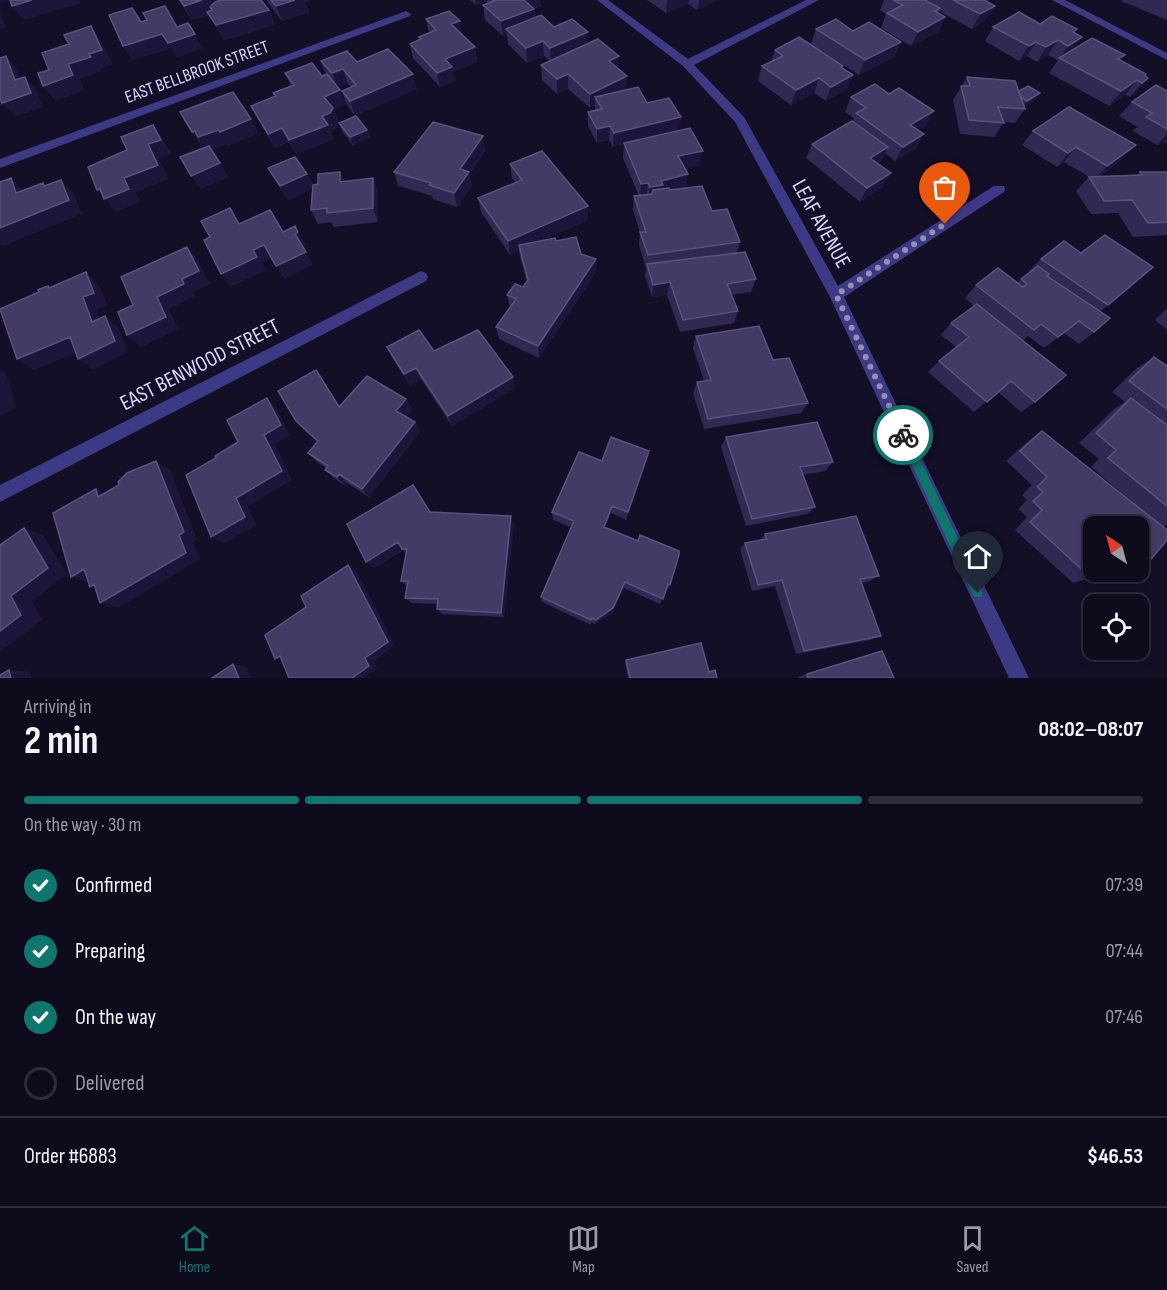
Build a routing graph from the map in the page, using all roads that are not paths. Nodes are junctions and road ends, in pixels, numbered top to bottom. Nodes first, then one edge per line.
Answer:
1 (602, 0) edge
2 (814, 0) edge
3 (1057, 0) edge
4 (406, 14) dead end
5 (1167, 57) edge
6 (687, 64) junction
7 (0, 164) edge
8 (999, 189) dead end
9 (421, 277) dead end
10 (836, 295) junction
11 (0, 494) edge
12 (1018, 678) edge

1 - 6 street, LEAF AVENUE
2 - 6 street
3 - 5 street
4 - 7 street, EAST BELLBROOK STREET
6 - 10 street, LEAF AVENUE
8 - 10 street
9 - 11 street, EAST BENWOOD STREET
10 - 12 street, LEAF AVENUE

